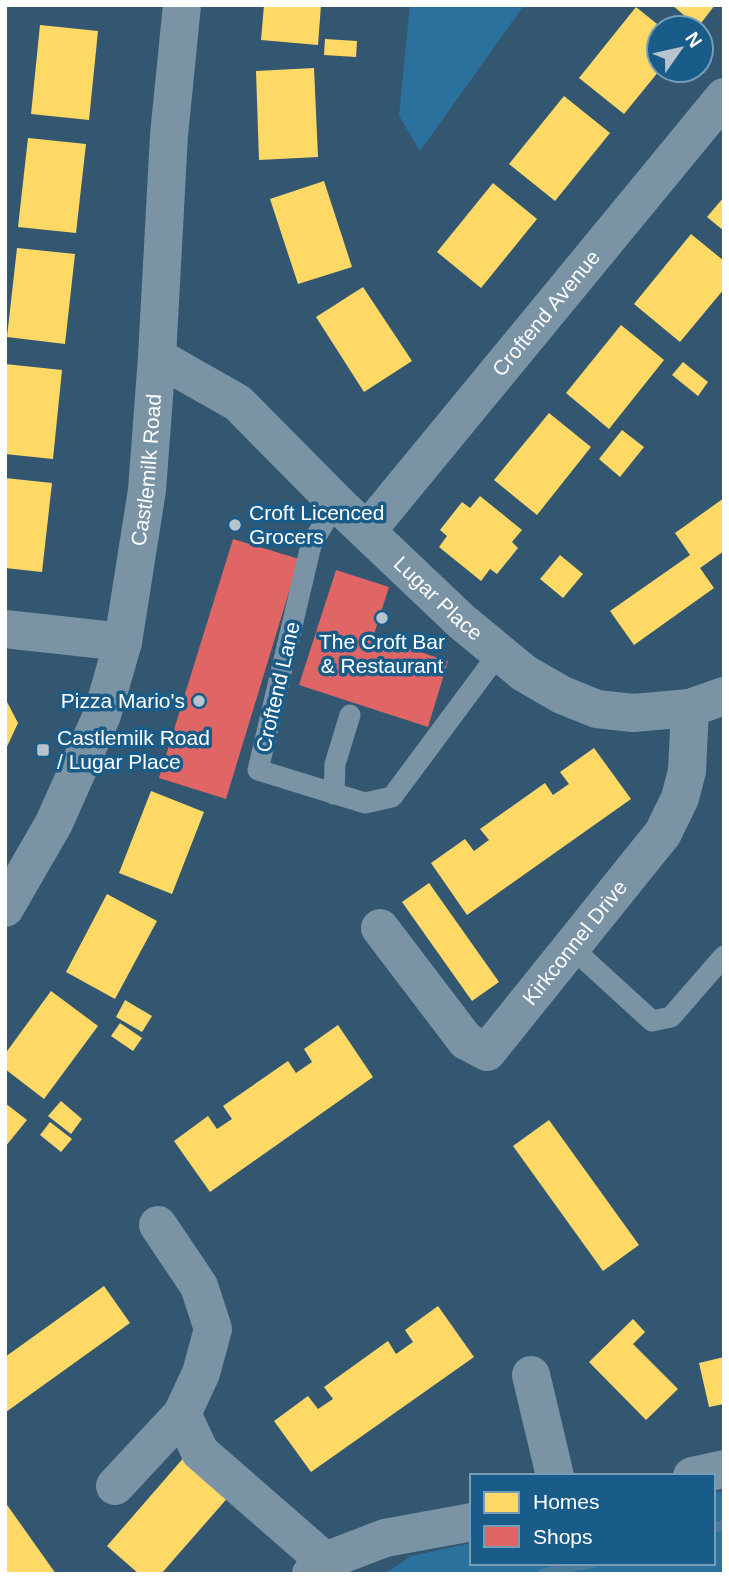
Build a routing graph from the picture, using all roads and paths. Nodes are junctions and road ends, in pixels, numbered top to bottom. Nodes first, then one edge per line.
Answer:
1 (182, 5) edge
2 (724, 96) edge
3 (157, 357) junction
4 (354, 519) junction
5 (5, 629) edge
6 (123, 642) junction
7 (499, 653) junction
8 (707, 702) edge
9 (350, 715) dead end
10 (334, 794) junction
11 (5, 908) edge
12 (380, 928) dead end
13 (571, 947) junction
14 (724, 956) edge
15 (158, 1225) dead end
16 (531, 1375) dead end
17 (182, 1414) junction
18 (724, 1469) edge
19 (555, 1474) edge
20 (701, 1474) edge
21 (115, 1486) dead end
22 (470, 1522) edge
23 (318, 1567) edge

1 - 3 street, Castlemilk Road
2 - 4 street, Croftend Avenue
3 - 4 street, Lugar Place
3 - 6 street, Castlemilk Road
4 - 7 street, Lugar Place
4 - 10 lane, Croftend Lane
5 - 6 street
6 - 11 street, Castlemilk Road
7 - 8 street, Lugar Place
7 - 10 lane, Croftend Lane
8 - 13 street, Kirkconnel Drive
9 - 10 lane
12 - 13 street, Kirkconnel Drive
13 - 14 lane
15 - 17 street
16 - 19 street
17 - 21 street
17 - 23 street
18 - 20 street
22 - 23 street

